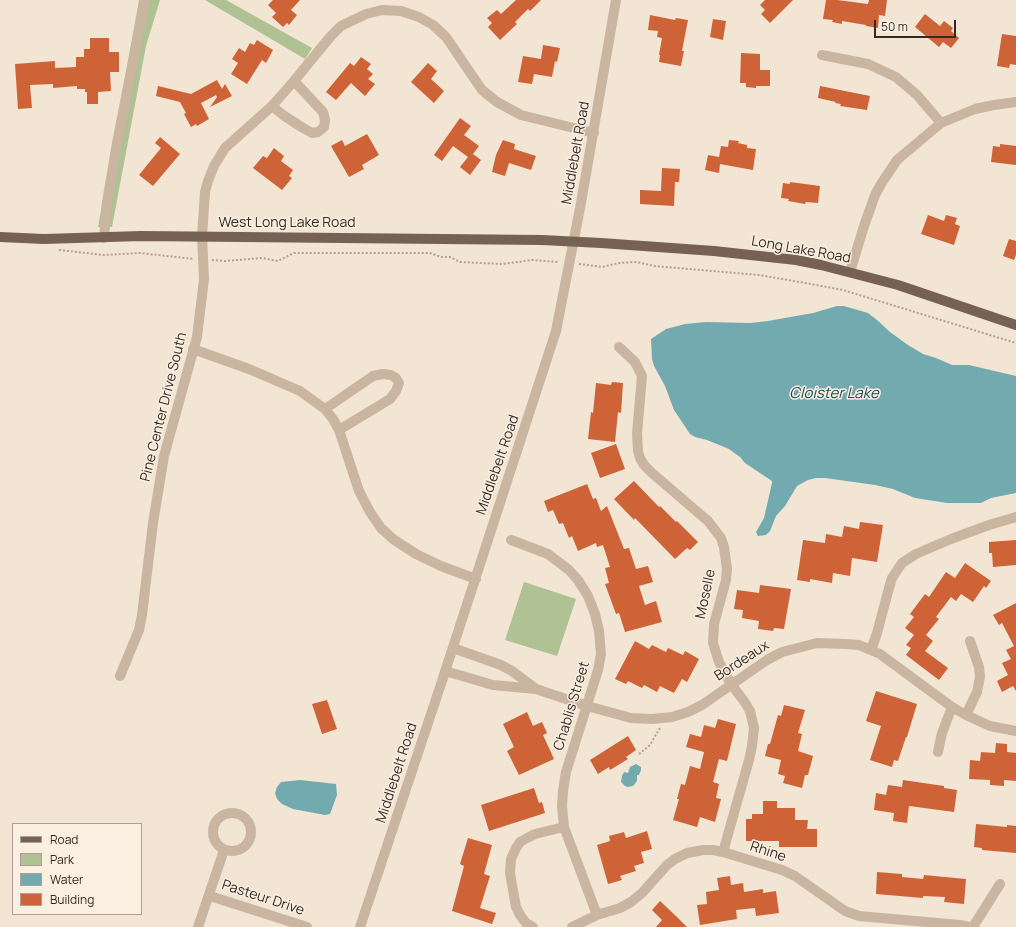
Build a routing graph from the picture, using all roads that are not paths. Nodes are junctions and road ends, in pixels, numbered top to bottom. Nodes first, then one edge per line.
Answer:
1 (145, 0) edge
2 (616, 0) edge
3 (822, 54) dead end
4 (294, 81) junction
5 (1016, 102) edge
6 (272, 106) junction
7 (941, 123) junction
8 (594, 133) junction
9 (202, 236) junction
10 (0, 237) edge
11 (104, 238) junction
12 (574, 241) junction
13 (850, 272) junction
14 (1016, 325) edge
15 (619, 347) dead end
16 (193, 349) junction
17 (325, 409) junction
18 (339, 430) junction
19 (1016, 517) edge
20 (512, 540) dead end
21 (476, 579) junction
22 (970, 641) dead end
23 (453, 648) junction
24 (871, 650) junction
25 (445, 671) junction
26 (120, 676) dead end
27 (731, 684) junction
28 (536, 689) junction
29 (587, 706) junction
30 (952, 707) junction
31 (966, 714) junction
32 (1016, 731) edge
33 (938, 752) dead end
34 (564, 827) junction
35 (224, 850) dead end
36 (723, 852) junction
37 (1000, 884) dead end
38 (210, 896) junction
39 (597, 915) junction
40 (527, 926) edge
41 (198, 927) edge
42 (307, 927) edge
43 (360, 927) edge
44 (572, 927) edge
45 (969, 927) edge
46 (973, 927) edge

1 - 11 street
2 - 8 street, Middlebelt Road
3 - 7 street
4 - 6 street, Pine Center Drive South
4 - 6 street
4 - 8 street, Pine Center Drive South
5 - 7 street
6 - 9 street, Pine Center Drive South
7 - 13 street
8 - 12 street, Middlebelt Road
9 - 11 main road, West Long Lake Road
9 - 12 main road, West Long Lake Road
9 - 16 street, Pine Center Drive South
10 - 11 main road, West Long Lake Road
12 - 13 main road, Long Lake Road
12 - 21 street, Middlebelt Road
13 - 14 main road, Long Lake Road
15 - 27 street, Moselle
16 - 17 street
16 - 26 street, Pine Center Drive South
17 - 18 street
17 - 18 street
18 - 21 street
19 - 24 street
20 - 29 street, Chablis Street
21 - 23 street, Middlebelt Road
22 - 31 street
23 - 25 street, Middlebelt Road
23 - 28 street, Bordeaux
24 - 27 street, Bordeaux
24 - 30 street, Bordeaux
25 - 28 street, Bordeaux
25 - 43 street, Middlebelt Road
27 - 29 street, Bordeaux
27 - 36 street, Moselle
28 - 29 street, Bordeaux
29 - 34 street, Chablis Street
30 - 31 street, Bordeaux
30 - 33 street
31 - 32 street, Bordeaux
34 - 39 street, Chablis Street
34 - 40 street
35 - 38 street
36 - 39 street, Rhine
36 - 45 street, Rhine
37 - 46 street
38 - 41 street
38 - 42 street, Pasteur Drive
39 - 44 street, Rhine

